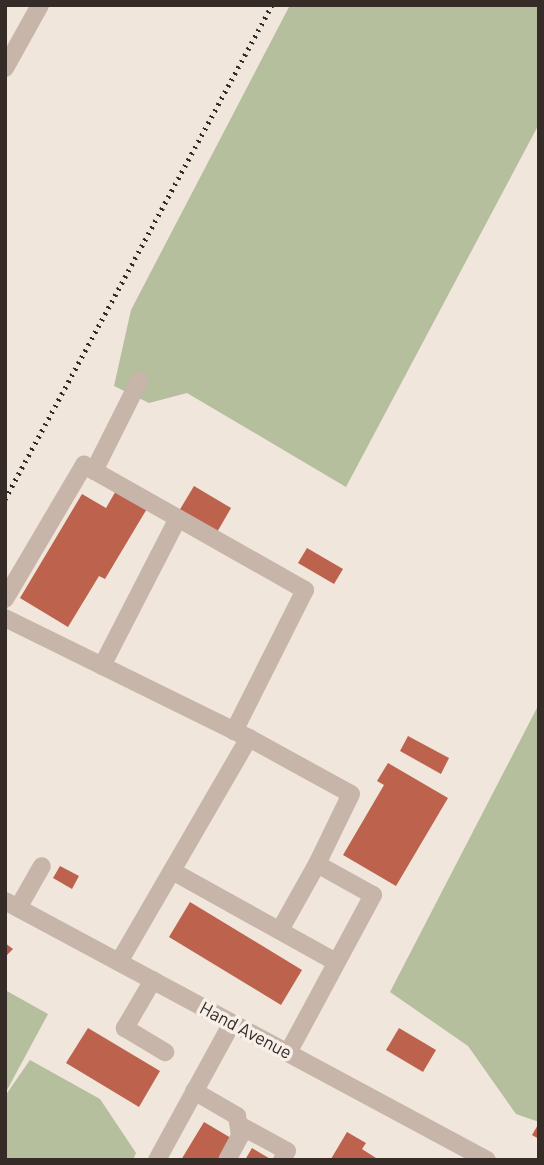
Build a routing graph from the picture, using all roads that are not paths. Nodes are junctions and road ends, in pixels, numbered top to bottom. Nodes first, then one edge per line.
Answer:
1 (40, 5) edge
2 (6, 66) edge
3 (139, 380) dead end
4 (94, 471) junction
5 (178, 518) junction
6 (5, 599) edge
7 (5, 618) edge
8 (102, 666) junction
9 (241, 734) junction
10 (317, 864) junction
11 (42, 866) dead end
12 (174, 872) junction
13 (12, 905) edge
14 (280, 930) junction
15 (119, 962) junction
16 (336, 962) junction
17 (153, 981) junction
18 (232, 1023) junction
19 (164, 1052) dead end
20 (288, 1053) junction
21 (194, 1091) junction
22 (241, 1126) junction
23 (157, 1160) edge
24 (227, 1160) edge
25 (282, 1160) edge
26 (487, 1160) edge

1 - 2 street
3 - 4 street
4 - 5 street
4 - 6 street
5 - 8 street
5 - 9 street
7 - 8 street
8 - 9 street
9 - 10 street
9 - 12 street
10 - 14 street
10 - 16 street
11 - 13 street
12 - 14 street
12 - 15 street
13 - 15 street, Hand Avenue
14 - 16 street
15 - 17 street, Hand Avenue
16 - 20 street
17 - 18 street, Hand Avenue
17 - 19 street
18 - 20 street, Hand Avenue
18 - 21 street
20 - 26 street, Hand Avenue
21 - 22 street
21 - 23 street
22 - 24 street
22 - 25 street

